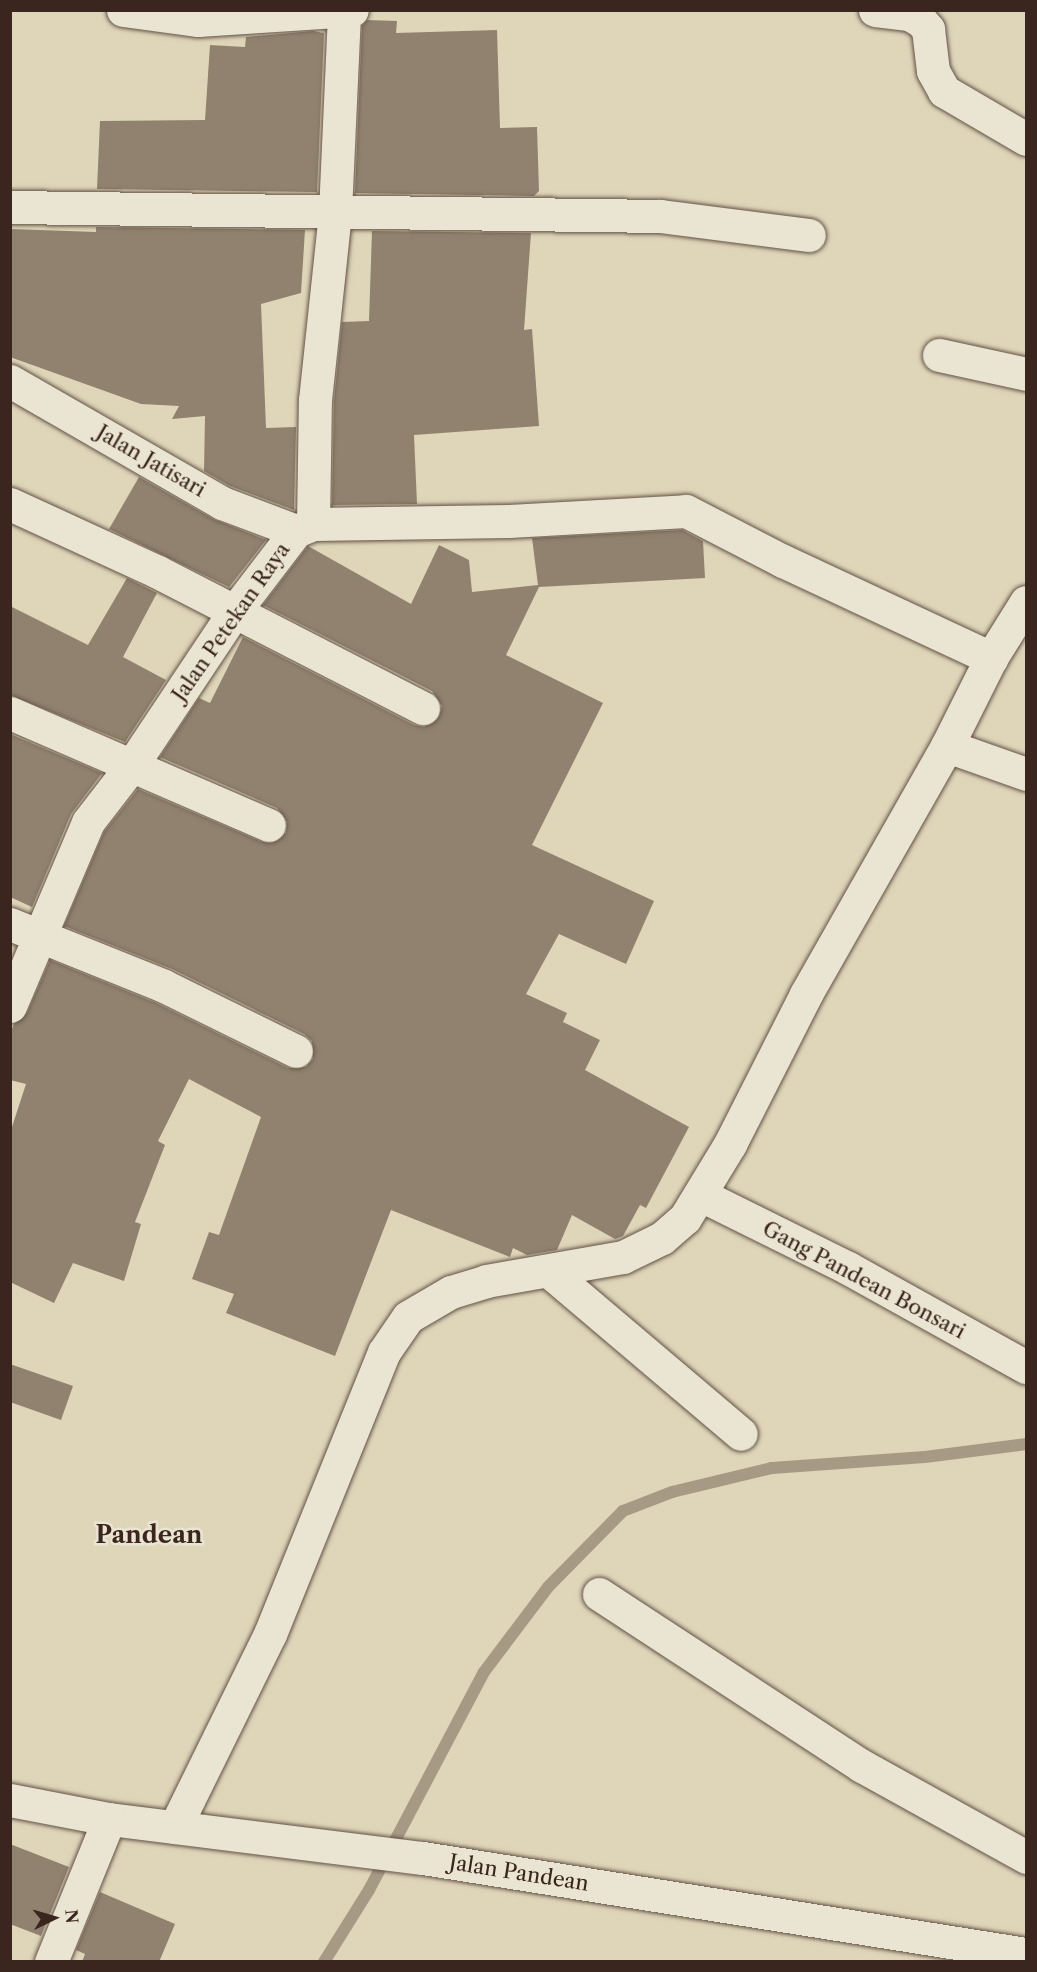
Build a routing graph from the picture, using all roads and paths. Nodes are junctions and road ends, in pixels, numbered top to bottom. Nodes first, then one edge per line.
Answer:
1 (123, 10) edge
2 (352, 10) edge
3 (876, 10) edge
4 (344, 11) edge
5 (1026, 139) edge
6 (10, 207) edge
7 (335, 212) junction
8 (809, 235) dead end
9 (939, 355) dead end
10 (1026, 374) edge
11 (10, 381) edge
12 (10, 504) edge
13 (304, 527) junction
14 (1026, 602) edge
15 (234, 612) junction
16 (991, 658) junction
17 (423, 708) dead end
18 (10, 713) edge
19 (947, 746) junction
20 (132, 765) junction
21 (1026, 774) edge
22 (269, 825) dead end
23 (10, 924) edge
24 (42, 936) junction
25 (10, 1006) edge
26 (296, 1051) dead end
27 (701, 1195) junction
28 (550, 1272) junction
29 (1026, 1367) edge
30 (741, 1434) dead end
31 (598, 1594) dead end
32 (10, 1800) edge
33 (110, 1819) junction
34 (175, 1827) junction
35 (1026, 1857) edge
36 (1026, 1954) edge
37 (51, 1962) edge

1 - 4 street
2 - 4 street
3 - 5 street
4 - 7 street
6 - 7 street
7 - 8 street
7 - 13 street
9 - 10 street
11 - 13 street, Jalan Jatisari
12 - 15 street
13 - 15 street, Jalan Petekan Raya
13 - 16 street
14 - 16 street
15 - 17 street
15 - 20 street, Jalan Petekan Raya
16 - 19 street
18 - 20 street
19 - 21 street
19 - 27 street
20 - 22 street
20 - 24 street, Jalan Petekan Raya
23 - 24 street
24 - 25 street, Jalan Petekan Raya
24 - 26 street
27 - 28 street
27 - 29 street, Gang Pandean Bonsari
28 - 30 street
28 - 34 street
31 - 35 street
32 - 33 street, Jalan Pandean
33 - 34 street, Jalan Pandean
33 - 37 street
34 - 36 street, Jalan Pandean

